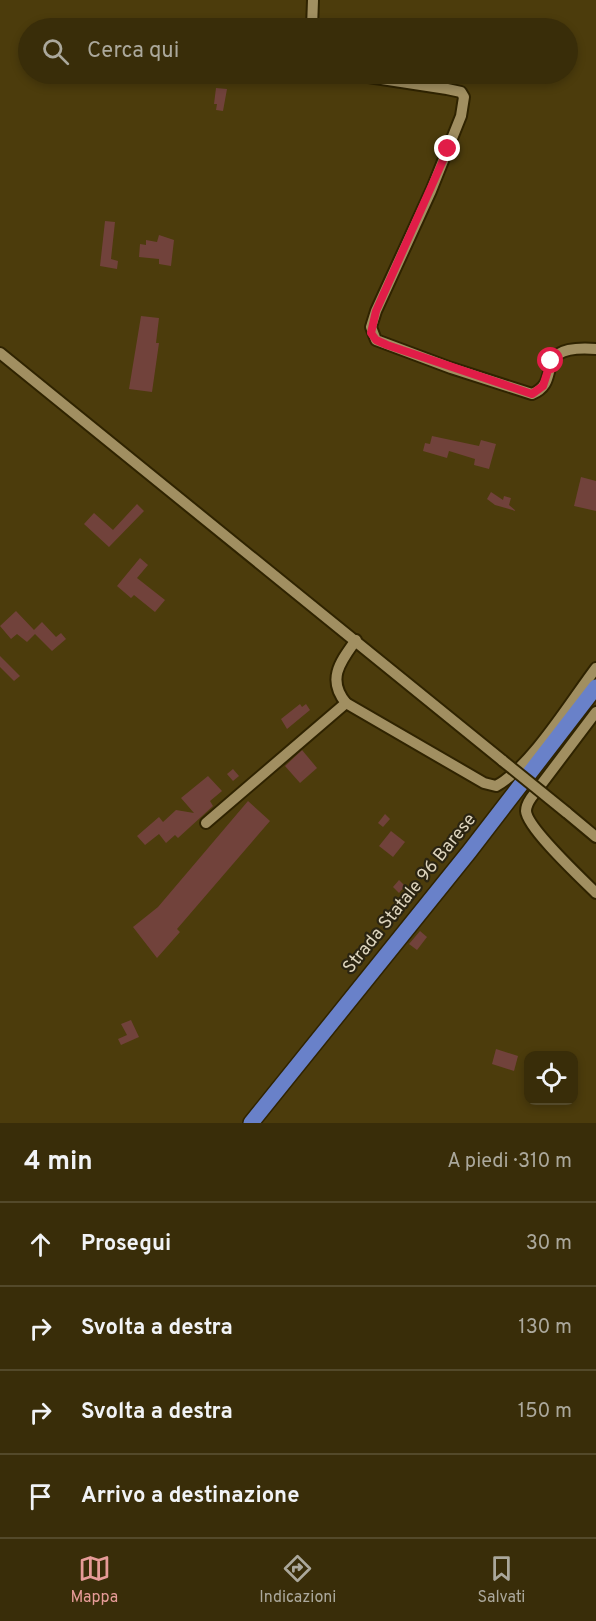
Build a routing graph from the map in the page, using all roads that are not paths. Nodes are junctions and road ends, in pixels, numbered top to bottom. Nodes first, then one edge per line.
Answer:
1 (313, 0) edge
2 (312, 18) edge
3 (415, 84) edge
4 (596, 349) edge
5 (0, 353) edge
6 (356, 639) junction
7 (596, 668) edge
8 (596, 687) edge
9 (346, 703) junction
10 (596, 712) edge
11 (206, 823) dead end
12 (596, 837) edge
13 (596, 894) edge
14 (251, 1123) edge

1 - 2 street
3 - 4 street
5 - 6 street
6 - 9 street
6 - 12 street, bridge
7 - 9 street
8 - 14 highway, Strada Statale 96 Barese
9 - 11 street
10 - 13 street

